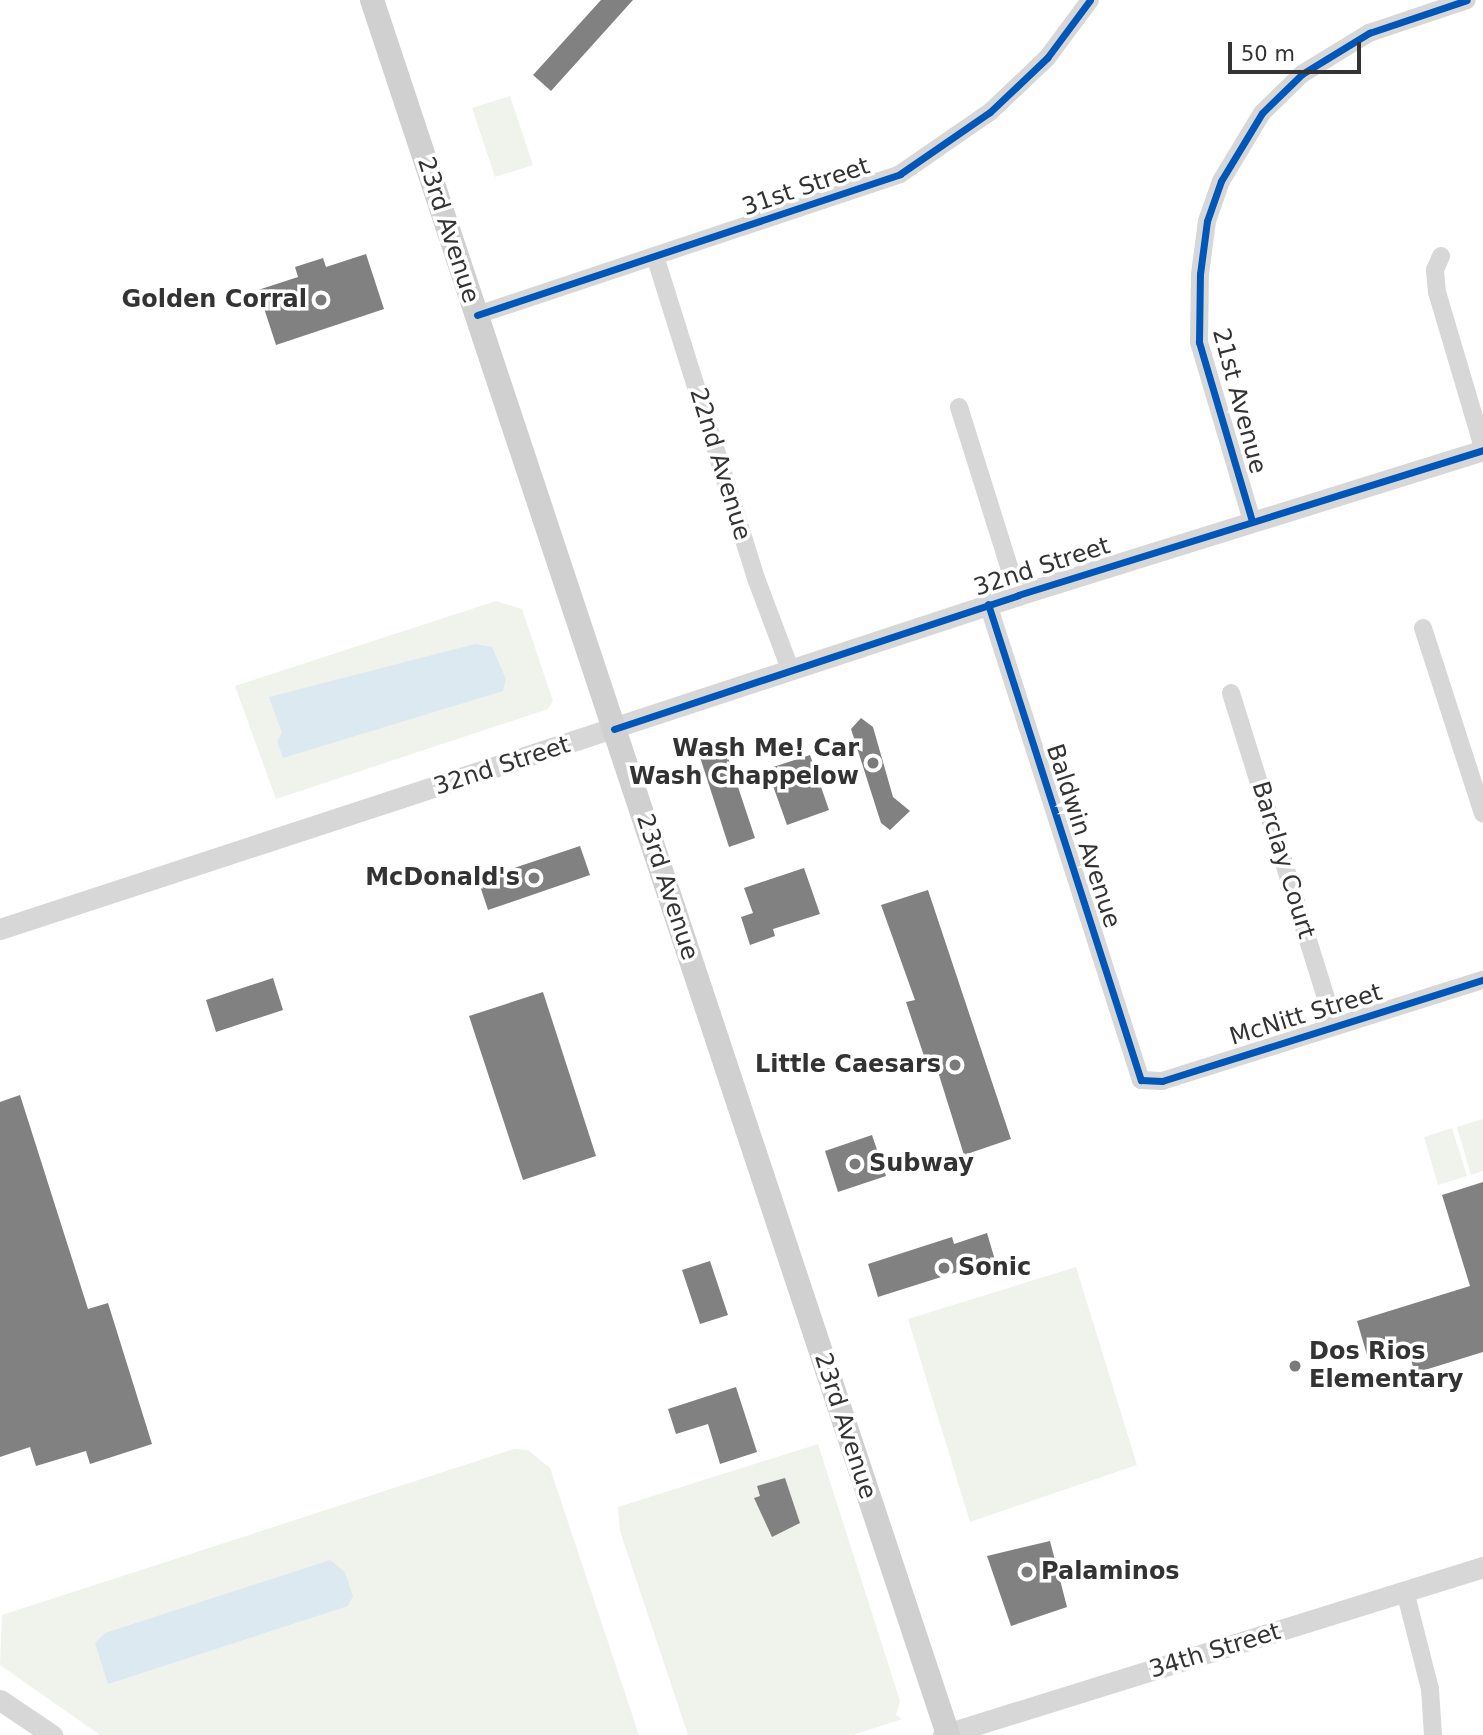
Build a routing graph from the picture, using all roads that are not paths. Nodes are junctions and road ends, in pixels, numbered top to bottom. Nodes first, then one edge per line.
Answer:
1 (372, 0) edge
2 (1090, 0) edge
3 (1467, 0) edge
4 (655, 256) junction
5 (1441, 256) dead end
6 (477, 315) junction
7 (959, 407) dead end
8 (1483, 449) edge
9 (1252, 521) junction
10 (1018, 595) junction
11 (988, 604) junction
12 (1423, 628) dead end
13 (790, 669) junction
14 (1231, 693) dead end
15 (614, 729) junction
16 (1483, 814) edge
17 (0, 929) edge
18 (1483, 980) edge
19 (1335, 1026) junction
20 (1141, 1080) joint
21 (1483, 1567) edge
22 (1405, 1591) junction
23 (0, 1700) edge
24 (52, 1735) edge
25 (946, 1735) edge
26 (1433, 1735) edge

1 - 6 main road, 23rd Avenue
2 - 4 street, 31st Street
3 - 9 street, 21st Avenue
4 - 6 street, 31st Street
4 - 13 street, 22nd Avenue
5 - 8 street
6 - 15 main road, 23rd Avenue
7 - 10 street
8 - 9 street, 32nd Street
9 - 10 street, 32nd Street
10 - 11 street, 32nd Street
11 - 13 street, 32nd Street
11 - 20 street, Baldwin Avenue
12 - 16 street
13 - 15 street, 32nd Street
14 - 19 street, Barclay Court
15 - 17 street, 32nd Street
15 - 25 main road, 23rd Avenue
18 - 19 street, McNitt Street
19 - 20 street, McNitt Street
21 - 22 street, 34th Street
22 - 25 street, 34th Street
22 - 26 street
23 - 24 street

